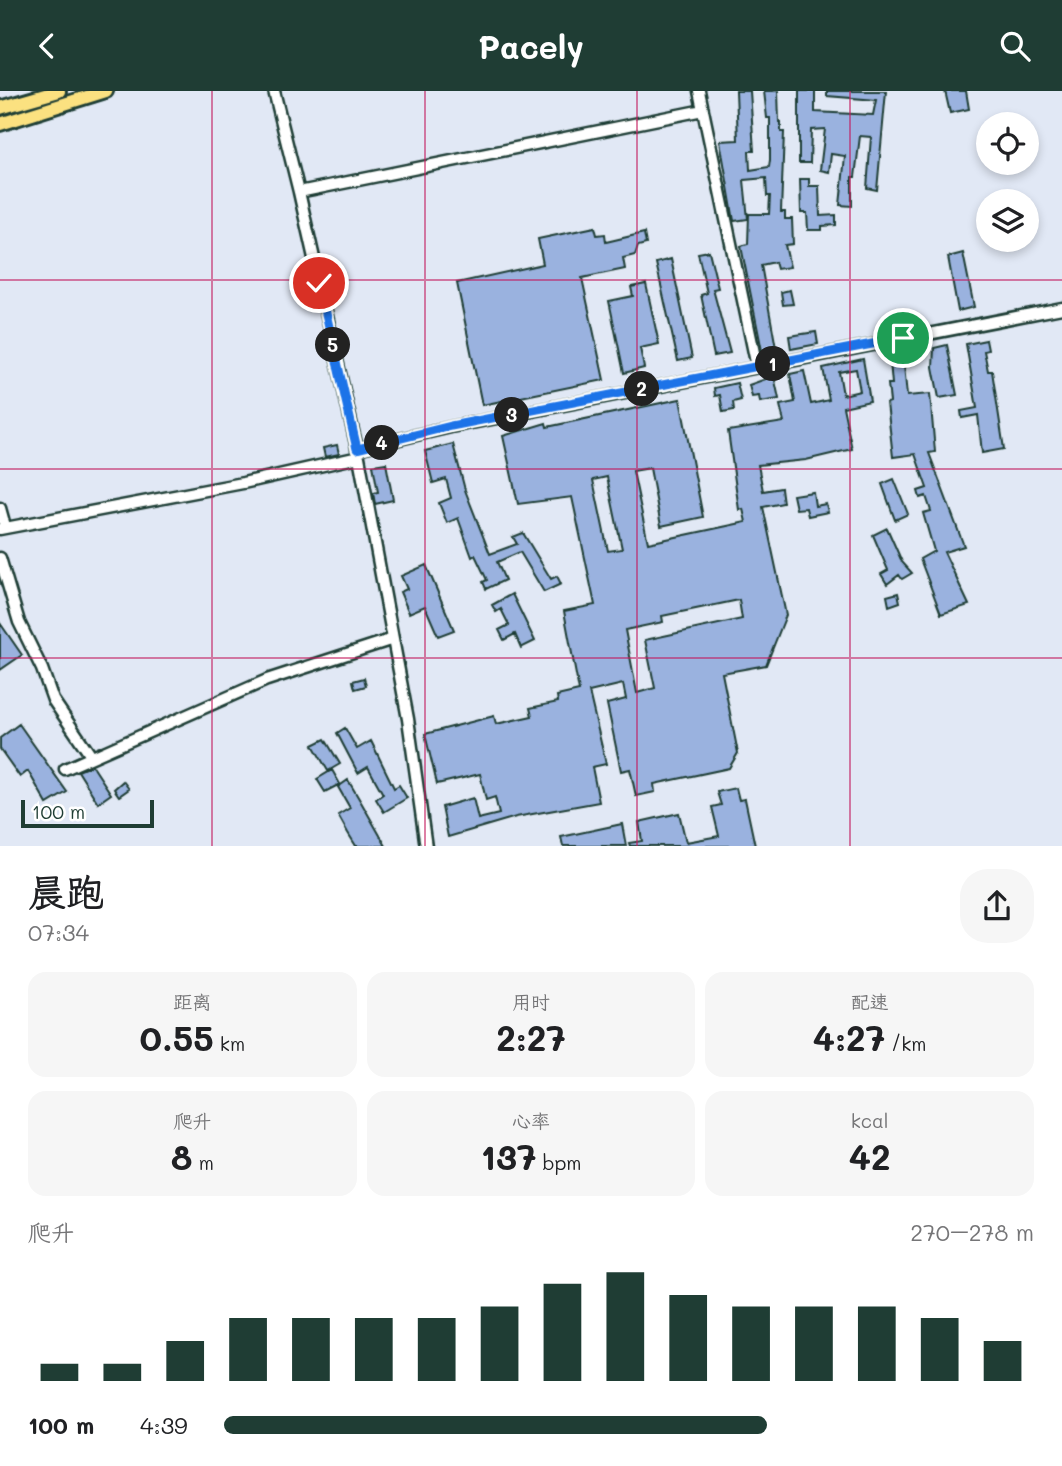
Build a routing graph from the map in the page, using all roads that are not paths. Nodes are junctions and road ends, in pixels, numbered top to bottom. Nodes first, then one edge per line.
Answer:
1 (59, 91) edge
2 (106, 91) edge
3 (274, 91) edge
4 (699, 91) edge
5 (0, 108) edge
6 (703, 110) junction
7 (0, 124) edge
8 (299, 192) junction
9 (1062, 308) edge
10 (757, 367) junction
11 (358, 453) junction
12 (0, 508) edge
13 (2, 527) edge
14 (0, 558) edge
15 (393, 639) junction
16 (91, 755) junction
17 (65, 769) dead end
18 (426, 846) edge

1 - 5 main road
2 - 7 main road
3 - 8 street
4 - 6 street
6 - 8 street
6 - 10 street
8 - 11 street
9 - 10 street
10 - 11 street
11 - 13 street
11 - 15 street
12 - 13 street
14 - 16 street
15 - 16 street
15 - 18 street
16 - 17 street

